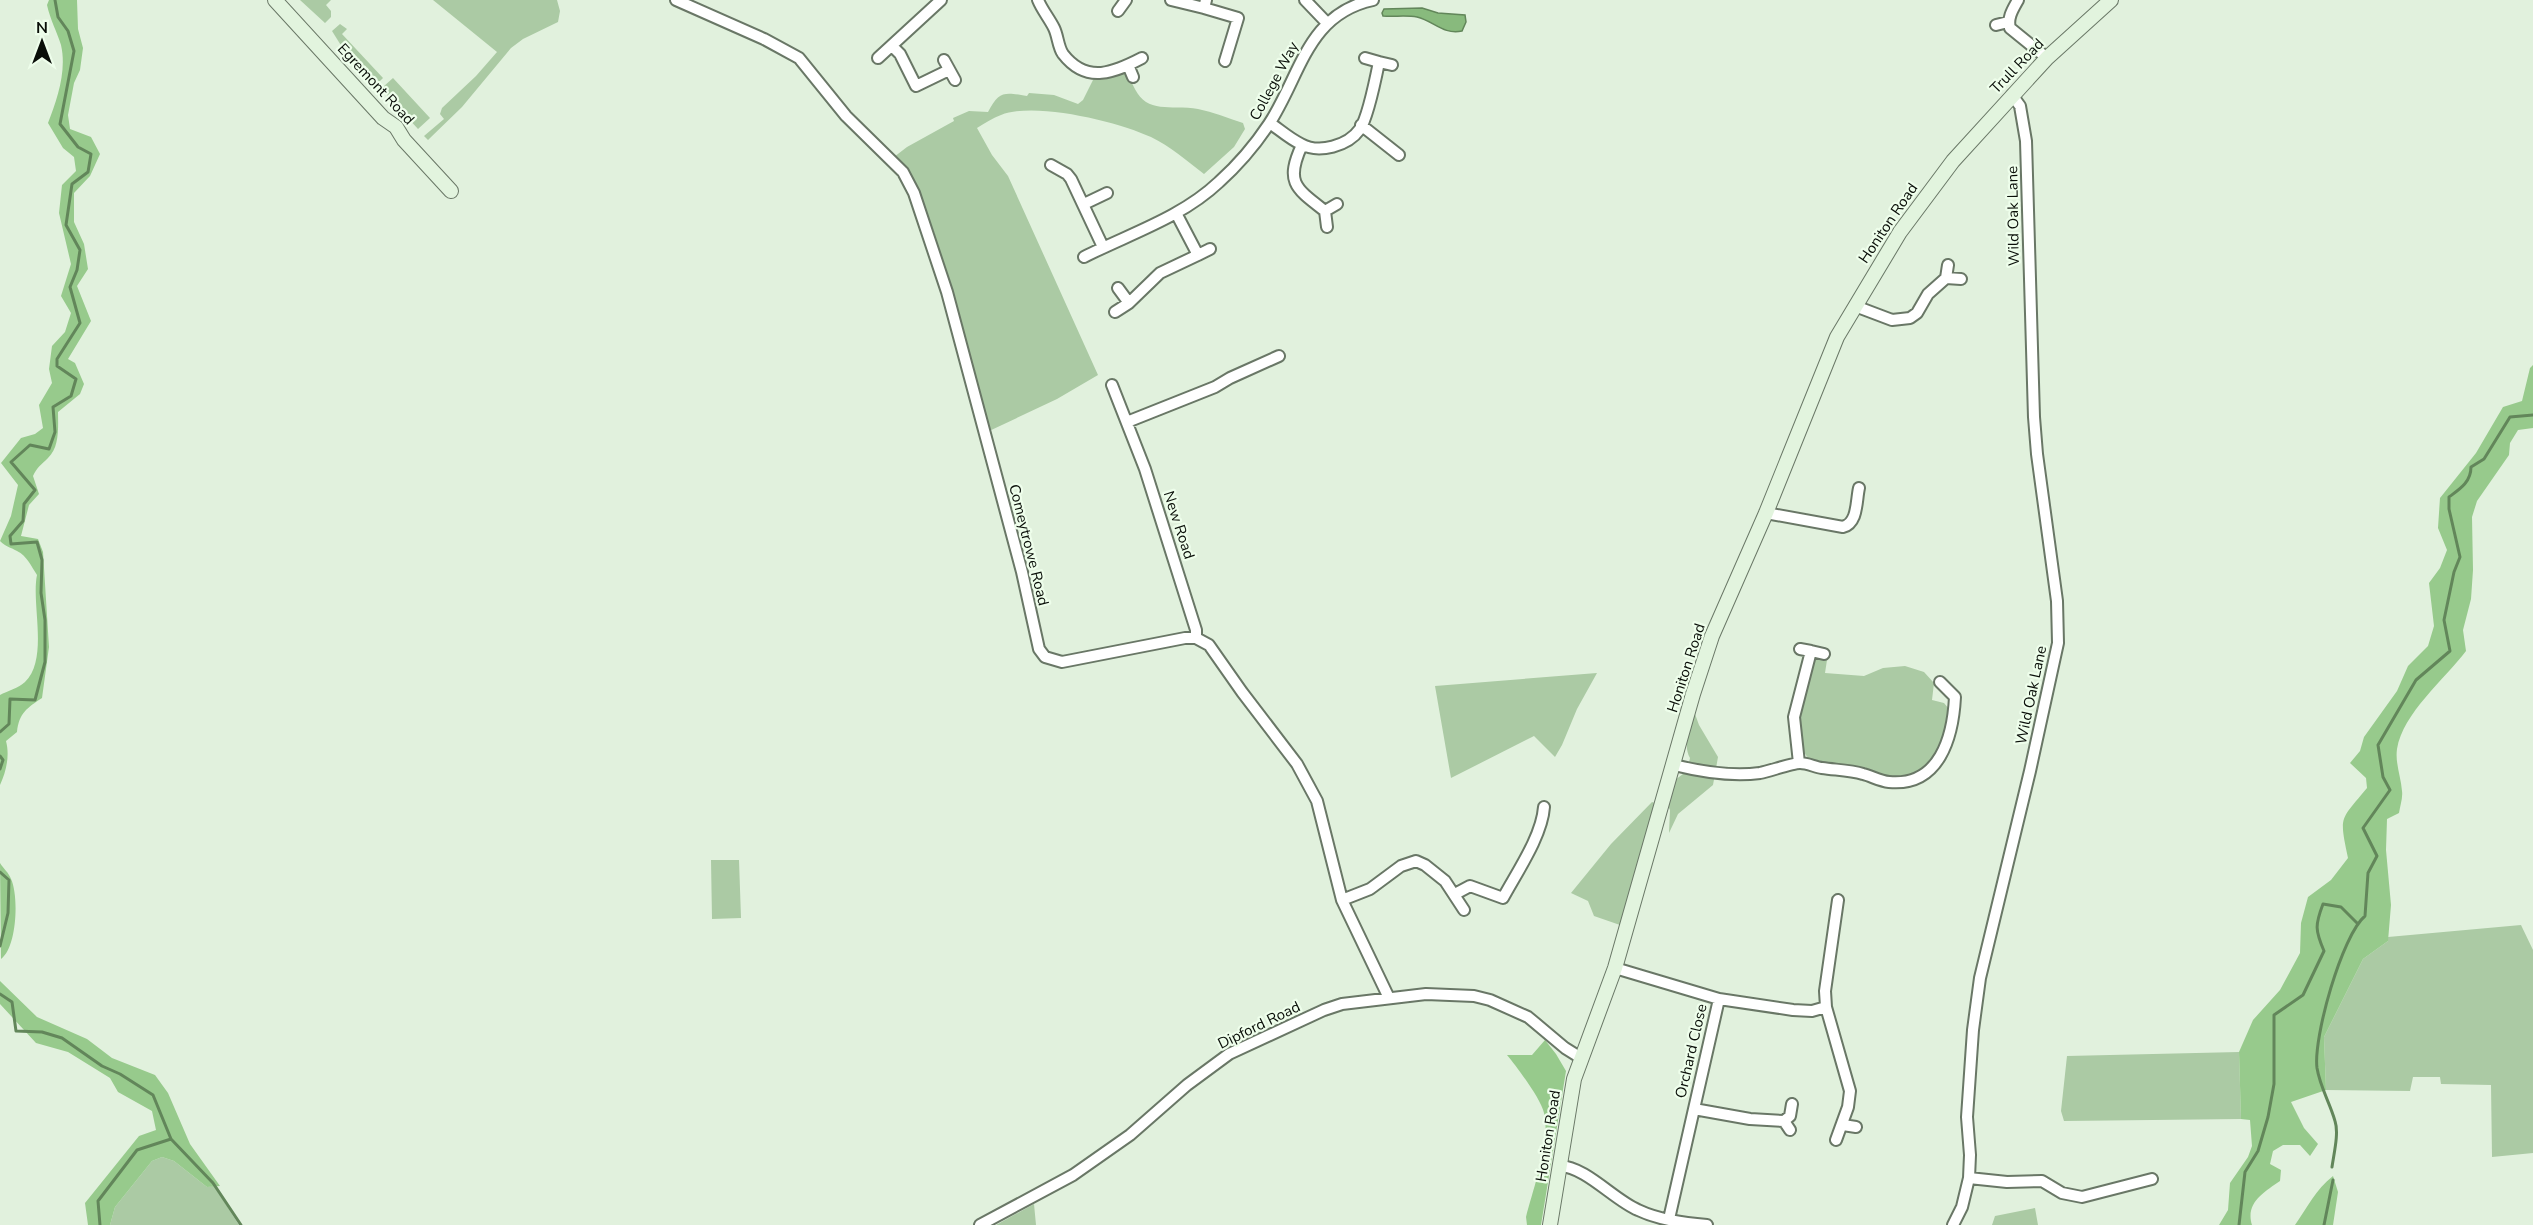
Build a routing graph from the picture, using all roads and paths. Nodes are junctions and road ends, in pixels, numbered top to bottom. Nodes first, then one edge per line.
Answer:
1 (275, 0) edge
2 (676, 0) edge
3 (941, 0) edge
4 (1038, 0) edge
5 (1126, 0) edge
6 (1171, 0) edge
7 (1305, 0) edge
8 (1373, 0) edge
9 (2019, 0) edge
10 (2111, 0) edge
11 (1205, 4) edge
12 (1118, 11) dead end
13 (2008, 22) junction
14 (1327, 23) junction
15 (1996, 25) dead end
16 (892, 46) junction
17 (1060, 46) junction
18 (1048, 48) dead end
19 (878, 58) dead end
20 (1142, 58) dead end
21 (1365, 58) dead end
22 (2047, 58) junction
23 (1225, 61) dead end
24 (1379, 62) junction
25 (1128, 65) junction
26 (1392, 65) dead end
27 (950, 70) dead end
28 (1133, 76) dead end
29 (916, 86) junction
30 (906, 91) dead end
31 (2012, 95) junction
32 (1270, 123) junction
33 (1361, 124) junction
34 (1302, 145) junction
35 (1399, 155) dead end
36 (1953, 161) joint
37 (1051, 165) dead end
38 (451, 191) dead end
39 (1107, 193) dead end
40 (1083, 204) junction
41 (1337, 204) dead end
42 (1325, 211) junction
43 (1176, 213) junction
44 (1327, 227) dead end
45 (1103, 247) junction
46 (1210, 249) dead end
47 (1198, 255) junction
48 (1084, 257) dead end
49 (1948, 265) dead end
50 (1946, 278) junction
51 (1961, 279) dead end
52 (1118, 288) dead end
53 (1129, 303) junction
54 (1855, 306) junction
55 (1115, 312) dead end
56 (1279, 356) dead end
57 (1112, 385) dead end
58 (1127, 422) junction
59 (1858, 488) dead end
60 (1766, 513) junction
61 (1196, 638) junction
62 (1824, 654) dead end
63 (1940, 682) dead end
64 (1799, 763) junction
65 (1674, 765) junction
66 (1544, 807) dead end
67 (1455, 894) junction
68 (1342, 900) junction
69 (1840, 907) dead end
70 (1464, 910) dead end
71 (1615, 968) junction
72 (1389, 998) junction
73 (1719, 999) junction
74 (1827, 1007) junction
75 (1581, 1058) junction
76 (1792, 1104) dead end
77 (1694, 1109) junction
78 (1842, 1125) junction
79 (1856, 1127) dead end
80 (1836, 1140) dead end
81 (1560, 1166) junction
82 (1969, 1178) junction
83 (2152, 1179) dead end
84 (1669, 1219) junction
85 (980, 1225) edge
86 (1551, 1225) edge
87 (1707, 1225) edge
88 (1953, 1225) edge

1 - 38 street, Egremont Road
2 - 61 street, Comeytrowe Road
3 - 16 street
4 - 17 street
5 - 12 street
6 - 11 street
7 - 14 street
8 - 14 street, College Way
9 - 13 street
10 - 22 street, Trull Road
11 - 23 street
13 - 15 street
13 - 22 street
14 - 32 street, College Way
16 - 19 street
16 - 29 street
17 - 18 street
17 - 25 street
20 - 25 street
21 - 24 street
22 - 31 street, Trull Road
24 - 26 street
24 - 33 street
25 - 28 street
27 - 29 street
29 - 30 street
31 - 36 street, Trull Road
31 - 82 street, Wild Oak Lane
32 - 34 street
32 - 43 street, College Way
33 - 34 street
33 - 35 street
34 - 42 street
36 - 54 street, Honiton Road
37 - 40 street
39 - 40 street
40 - 45 street
41 - 42 street
42 - 44 street
43 - 45 street, College Way
43 - 47 street
45 - 48 street, College Way
46 - 47 street
47 - 53 street
49 - 50 street
50 - 51 street
50 - 54 street
52 - 53 street
53 - 55 street
54 - 60 street, Honiton Road
56 - 58 street
57 - 58 street, New Road
58 - 61 street, New Road
59 - 60 street
60 - 65 street, Honiton Road
61 - 68 street
62 - 64 street
63 - 64 street
64 - 65 street
65 - 71 street, Honiton Road
66 - 67 street
67 - 68 street
67 - 70 street
68 - 72 street
69 - 74 street
71 - 73 street
71 - 75 street, Honiton Road
72 - 75 street, Dipford Road
72 - 85 street, Dipford Road
73 - 74 street
73 - 77 street, Orchard Close
74 - 78 street
75 - 81 street, Honiton Road
76 - 77 street, Orchard Close
77 - 84 street, Orchard Close
78 - 79 street
78 - 80 street
81 - 84 street
81 - 86 street, Honiton Road
82 - 83 street
82 - 88 street, Wild Oak Lane
84 - 87 street

